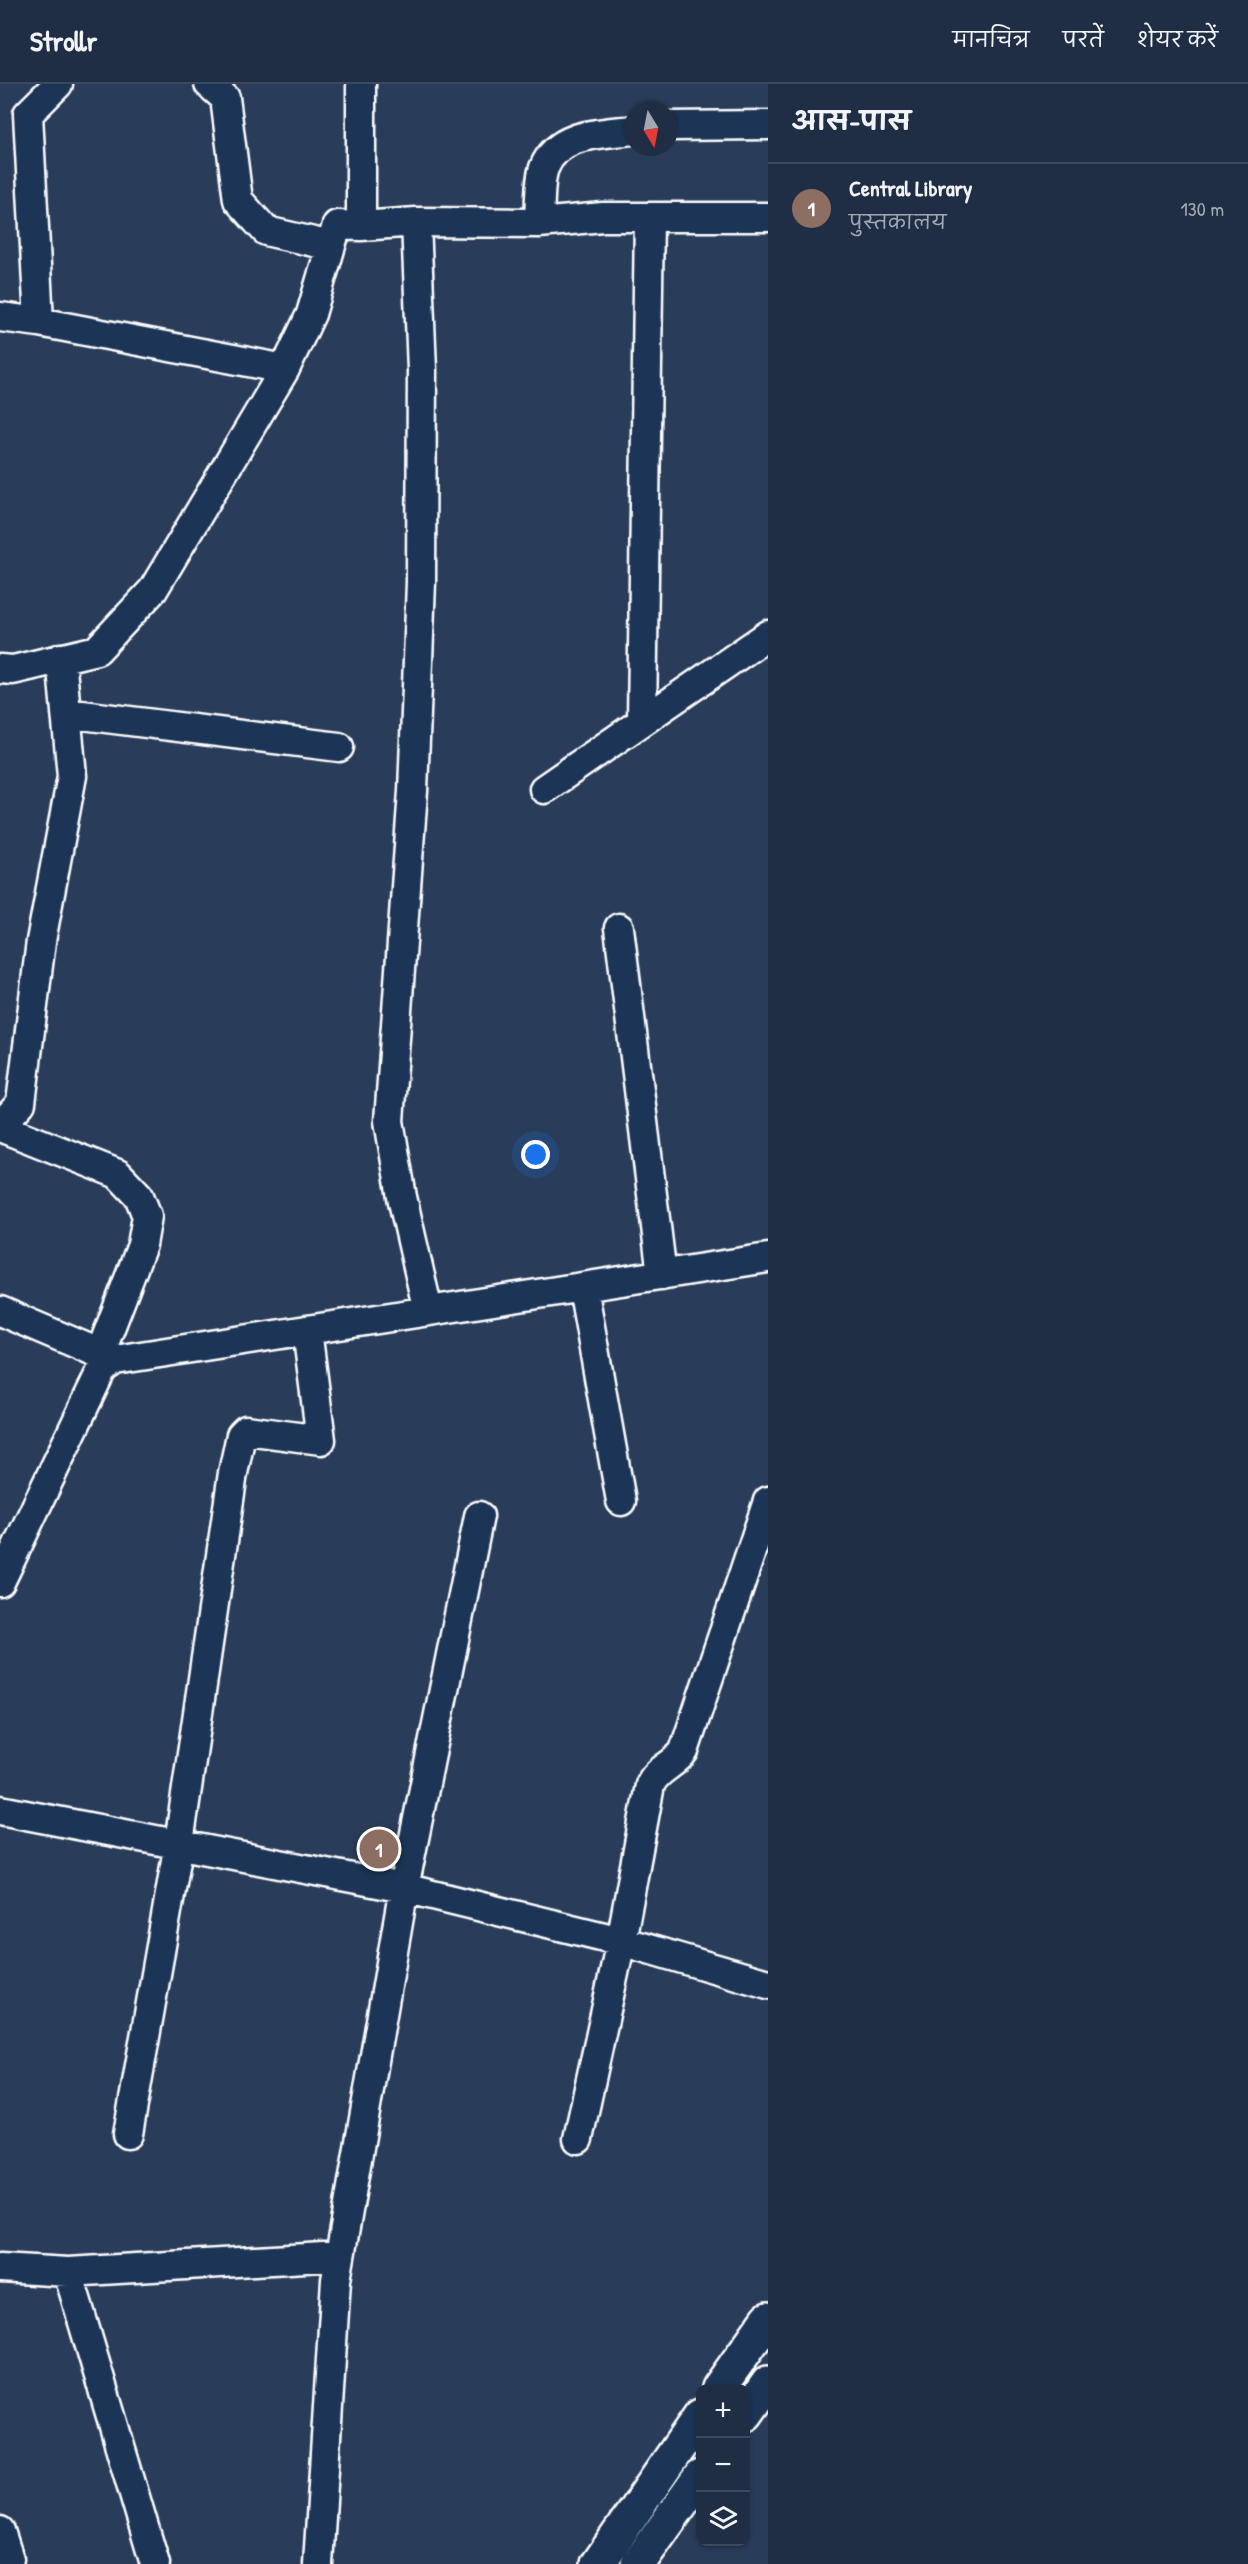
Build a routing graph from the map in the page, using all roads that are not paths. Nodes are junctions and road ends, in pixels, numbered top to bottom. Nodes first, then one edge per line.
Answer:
1 (58, 84) edge
2 (210, 84) edge
3 (361, 84) edge
4 (768, 125) edge
5 (678, 126) edge
6 (624, 131) edge
7 (649, 217) junction
8 (768, 217) edge
9 (416, 222) junction
10 (539, 223) junction
11 (361, 226) junction
12 (331, 246) junction
13 (0, 317) edge
14 (39, 322) junction
15 (285, 369) junction
16 (768, 635) edge
17 (61, 658) junction
18 (0, 669) edge
19 (66, 713) junction
20 (642, 722) junction
21 (339, 747) dead end
22 (544, 789) dead end
23 (619, 928) dead end
24 (0, 1127) edge
25 (768, 1258) edge
26 (662, 1275) junction
27 (583, 1287) junction
28 (0, 1311) edge
29 (428, 1311) junction
30 (307, 1330) junction
31 (108, 1357) junction
32 (621, 1501) dead end
33 (768, 1501) edge
34 (479, 1516) dead end
35 (0, 1582) edge
36 (0, 1810) edge
37 (179, 1843) junction
38 (404, 1888) junction
39 (621, 1941) junction
40 (768, 1984) edge
41 (128, 2134) dead end
42 (578, 2139) dead end
43 (340, 2256) junction
44 (0, 2268) edge
45 (68, 2272) junction
46 (768, 2319) edge
47 (768, 2383) edge
48 (722, 2384) edge
49 (750, 2408) edge
50 (696, 2422) edge
51 (696, 2483) edge
52 (0, 2531) edge
53 (7, 2561) edge
54 (155, 2564) edge
55 (318, 2564) edge
56 (598, 2564) edge
57 (638, 2564) edge

1 - 14 street
2 - 12 street
3 - 11 street
4 - 5 street
6 - 10 street
7 - 8 street
7 - 10 street
7 - 20 street
9 - 10 street
9 - 11 street
9 - 29 street
11 - 12 street
12 - 15 street
13 - 14 street
14 - 15 street
15 - 17 street
16 - 20 street
17 - 18 street
17 - 19 street
19 - 21 street
19 - 24 street
20 - 22 street
23 - 26 street
24 - 31 street
25 - 26 street
26 - 27 street
27 - 29 street
27 - 32 street
28 - 31 street
29 - 30 street
30 - 31 street
30 - 37 street
31 - 35 street
33 - 39 street
34 - 38 street
36 - 37 street
37 - 38 street
37 - 41 street
38 - 39 street
38 - 43 street
39 - 40 street
39 - 42 street
43 - 45 street
43 - 55 street
44 - 45 street
45 - 54 street
46 - 48 main road
47 - 49 main road
50 - 56 main road
51 - 57 main road
52 - 53 street

